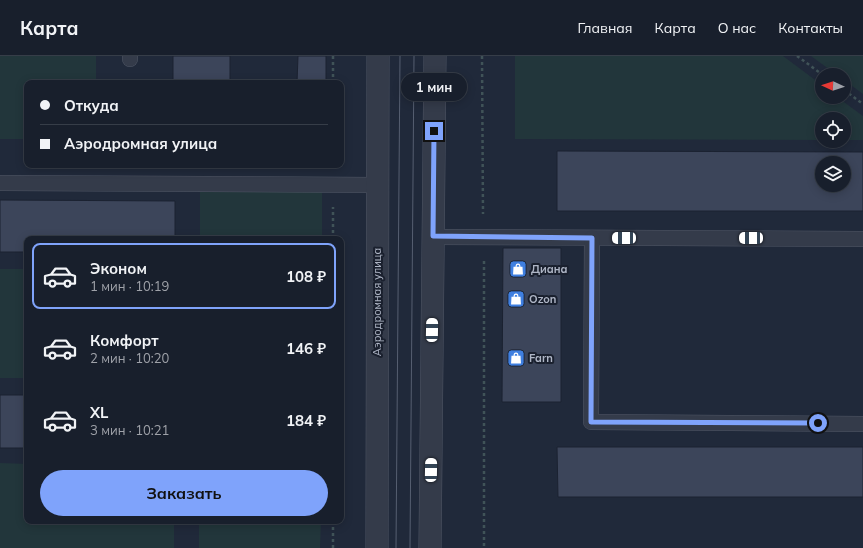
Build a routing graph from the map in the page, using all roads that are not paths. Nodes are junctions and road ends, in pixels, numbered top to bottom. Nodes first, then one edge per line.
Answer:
1 (378, 56) edge
2 (434, 56) edge
3 (0, 183) edge
4 (377, 185) junction
5 (433, 236) junction
6 (592, 238) junction
7 (863, 239) edge
8 (863, 424) edge
9 (377, 548) edge
10 (430, 548) edge

1 - 4 street, Аэродромная улица
2 - 5 street
3 - 4 lane
4 - 9 street, Аэродромная улица
5 - 6 lane
5 - 10 street
6 - 7 lane
6 - 8 lane

